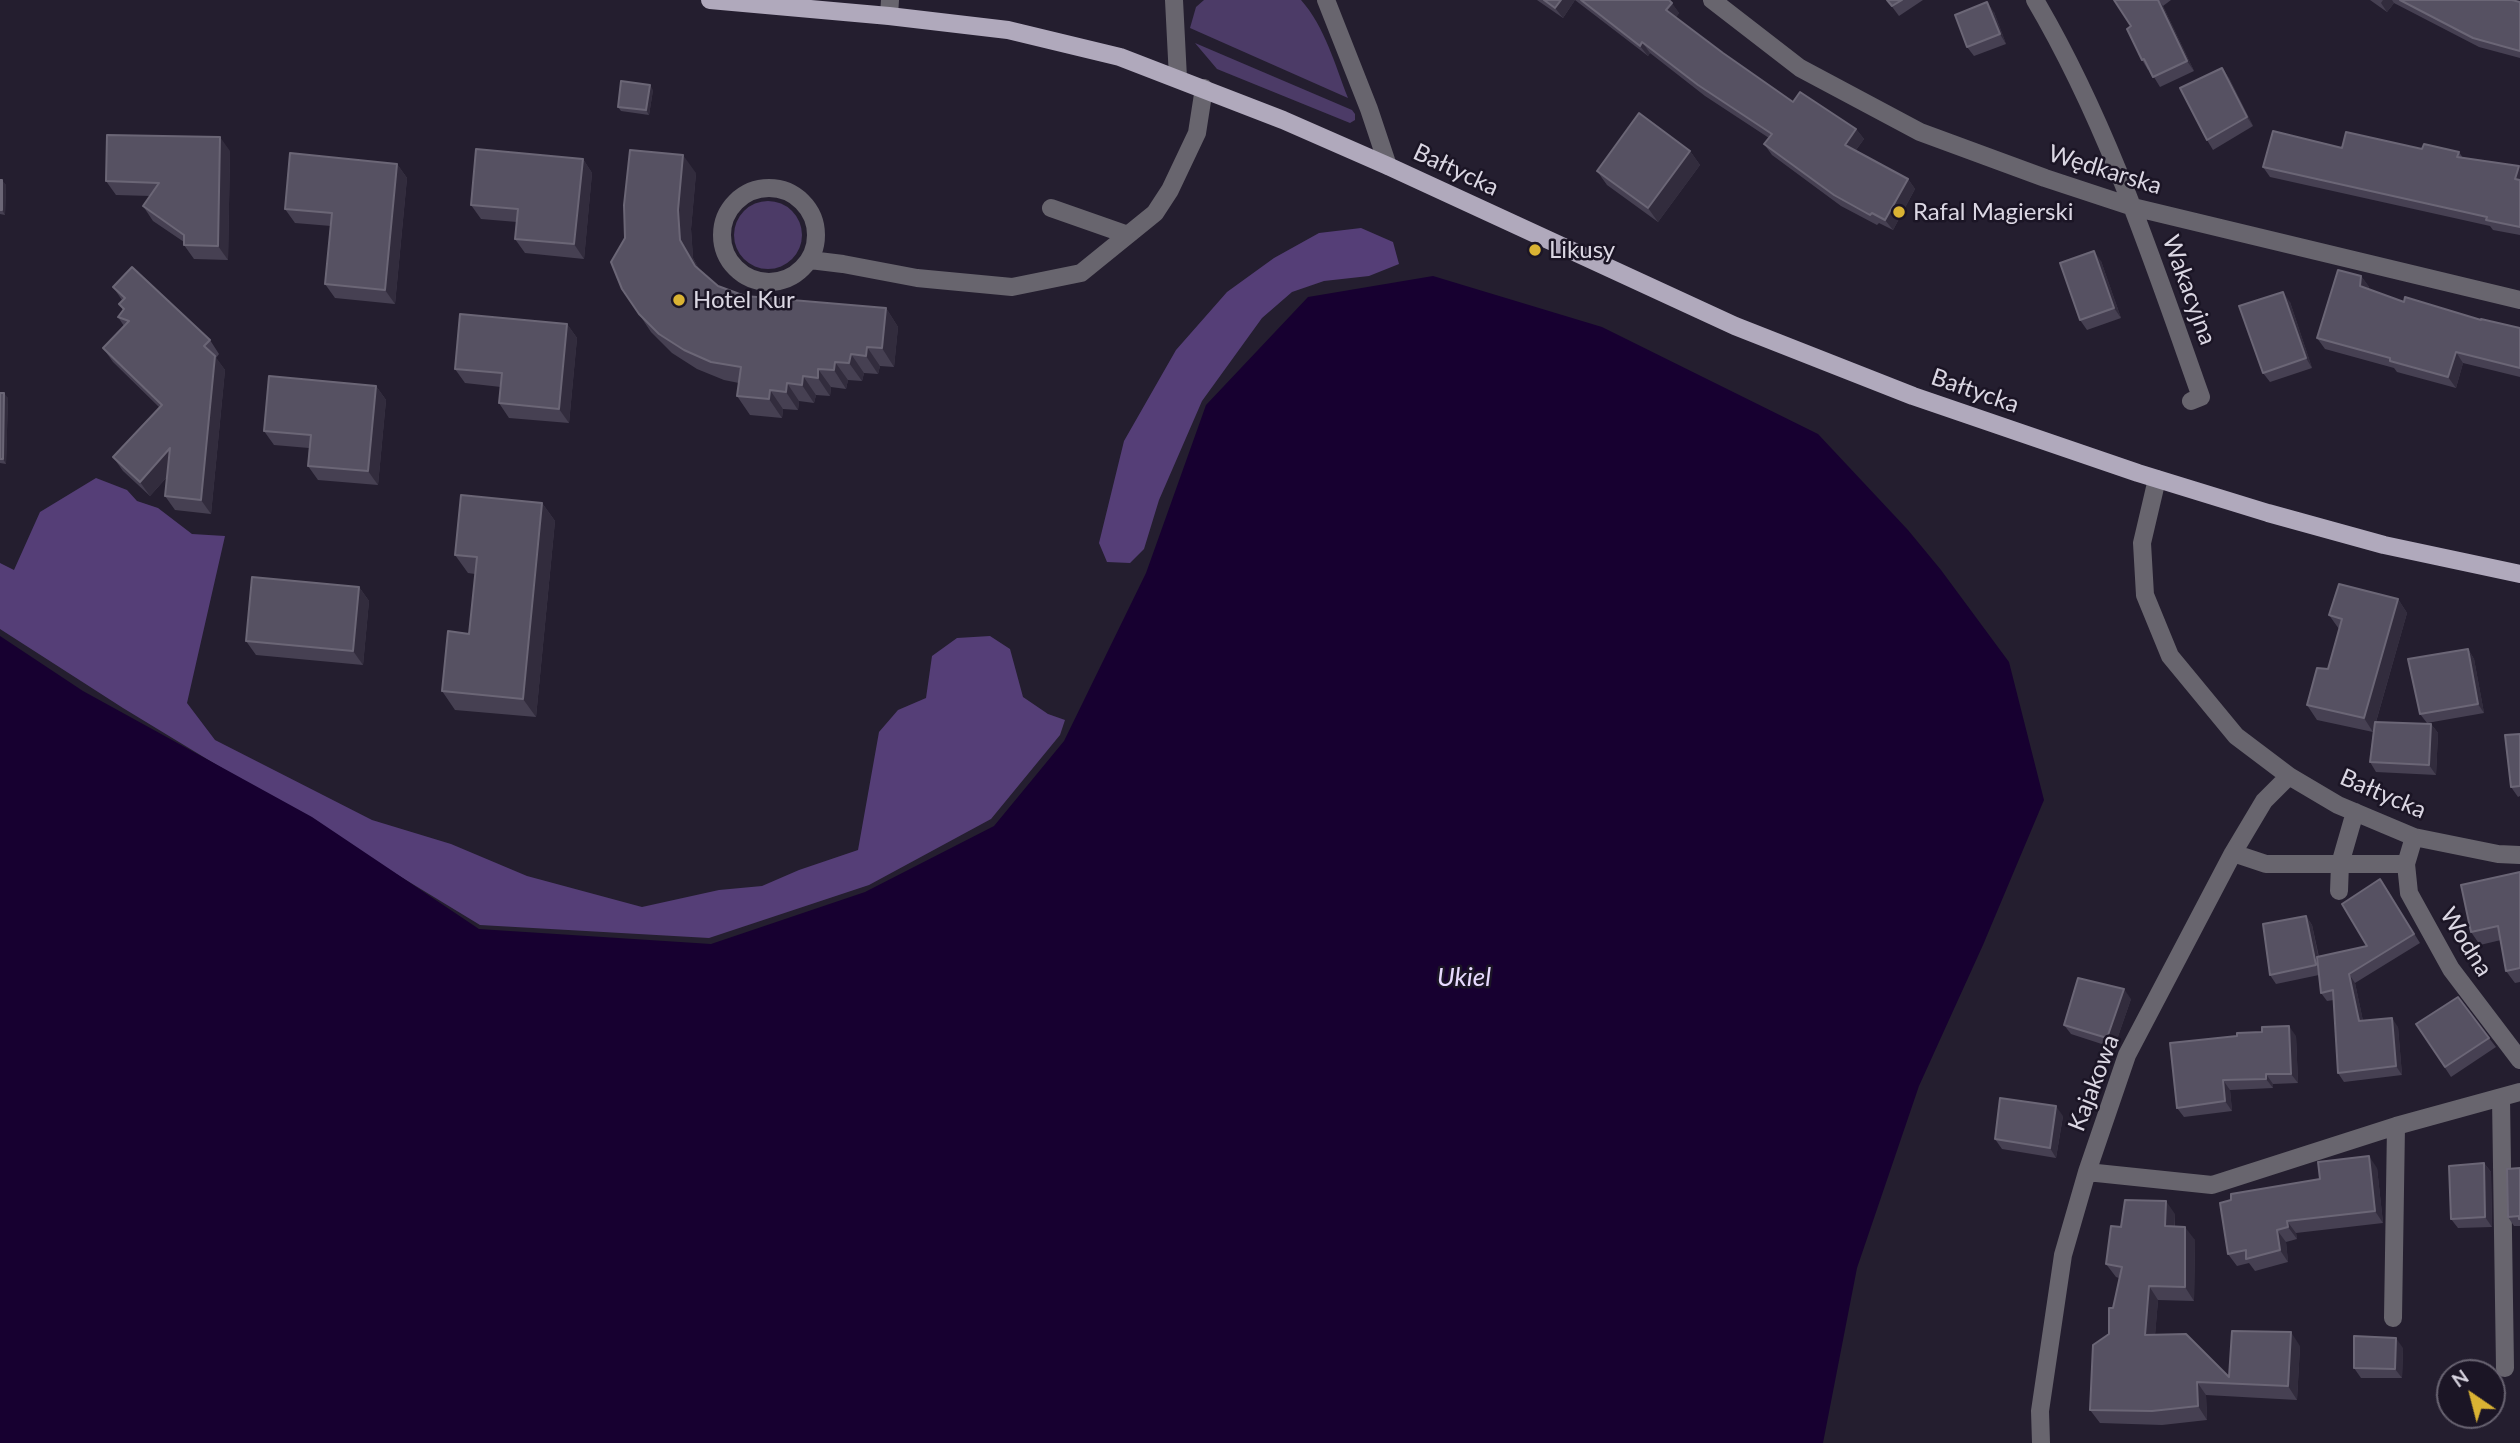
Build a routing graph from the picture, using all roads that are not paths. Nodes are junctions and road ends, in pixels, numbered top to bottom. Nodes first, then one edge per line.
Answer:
1 (710, 0) edge
2 (1174, 0) edge
3 (1326, 0) edge
4 (1712, 0) edge
5 (2035, 0) edge
6 (889, 8) edge
7 (1178, 78) junction
8 (1204, 88) junction
9 (1388, 166) junction
10 (2133, 207) junction
11 (1051, 208) dead end
12 (1128, 235) junction
13 (810, 260) junction
14 (2520, 300) edge
15 (2191, 401) dead end
16 (2157, 479) junction
17 (2520, 573) edge
18 (2289, 776) junction
19 (2355, 812) junction
20 (2414, 837) junction
21 (2233, 853) junction
22 (2520, 855) edge
23 (2340, 864) junction
24 (2406, 864) junction
25 (2339, 891) dead end
26 (2520, 1060) edge
27 (2520, 1092) edge
28 (2501, 1098) junction
29 (2396, 1126) junction
30 (2087, 1172) junction
31 (2393, 1318) dead end
32 (2505, 1359) edge
33 (2042, 1443) edge

1 - 6 main road, Bałtycka
2 - 7 street
3 - 9 street
4 - 10 street, Wędkarska
5 - 10 street, Wakacyjna
6 - 7 main road, Bałtycka
7 - 8 main road, Bałtycka
8 - 9 main road, Bałtycka
8 - 12 street
9 - 16 main road, Bałtycka
10 - 14 street, Wędkarska
10 - 15 street, Wakacyjna
11 - 12 street
12 - 13 street
13 - 13 street
16 - 17 main road, Bałtycka
16 - 18 street, Bałtycka
18 - 19 street, Bałtycka
18 - 21 street, Kajakowa
19 - 20 street, Bałtycka
19 - 23 street
20 - 22 street, Bałtycka
20 - 24 street, Wodna
21 - 23 street
21 - 30 street, Kajakowa
23 - 24 street
23 - 25 street
24 - 26 street, Wodna
27 - 28 street
28 - 29 street
28 - 32 street
29 - 30 street
29 - 31 street
30 - 33 street, Kajakowa

